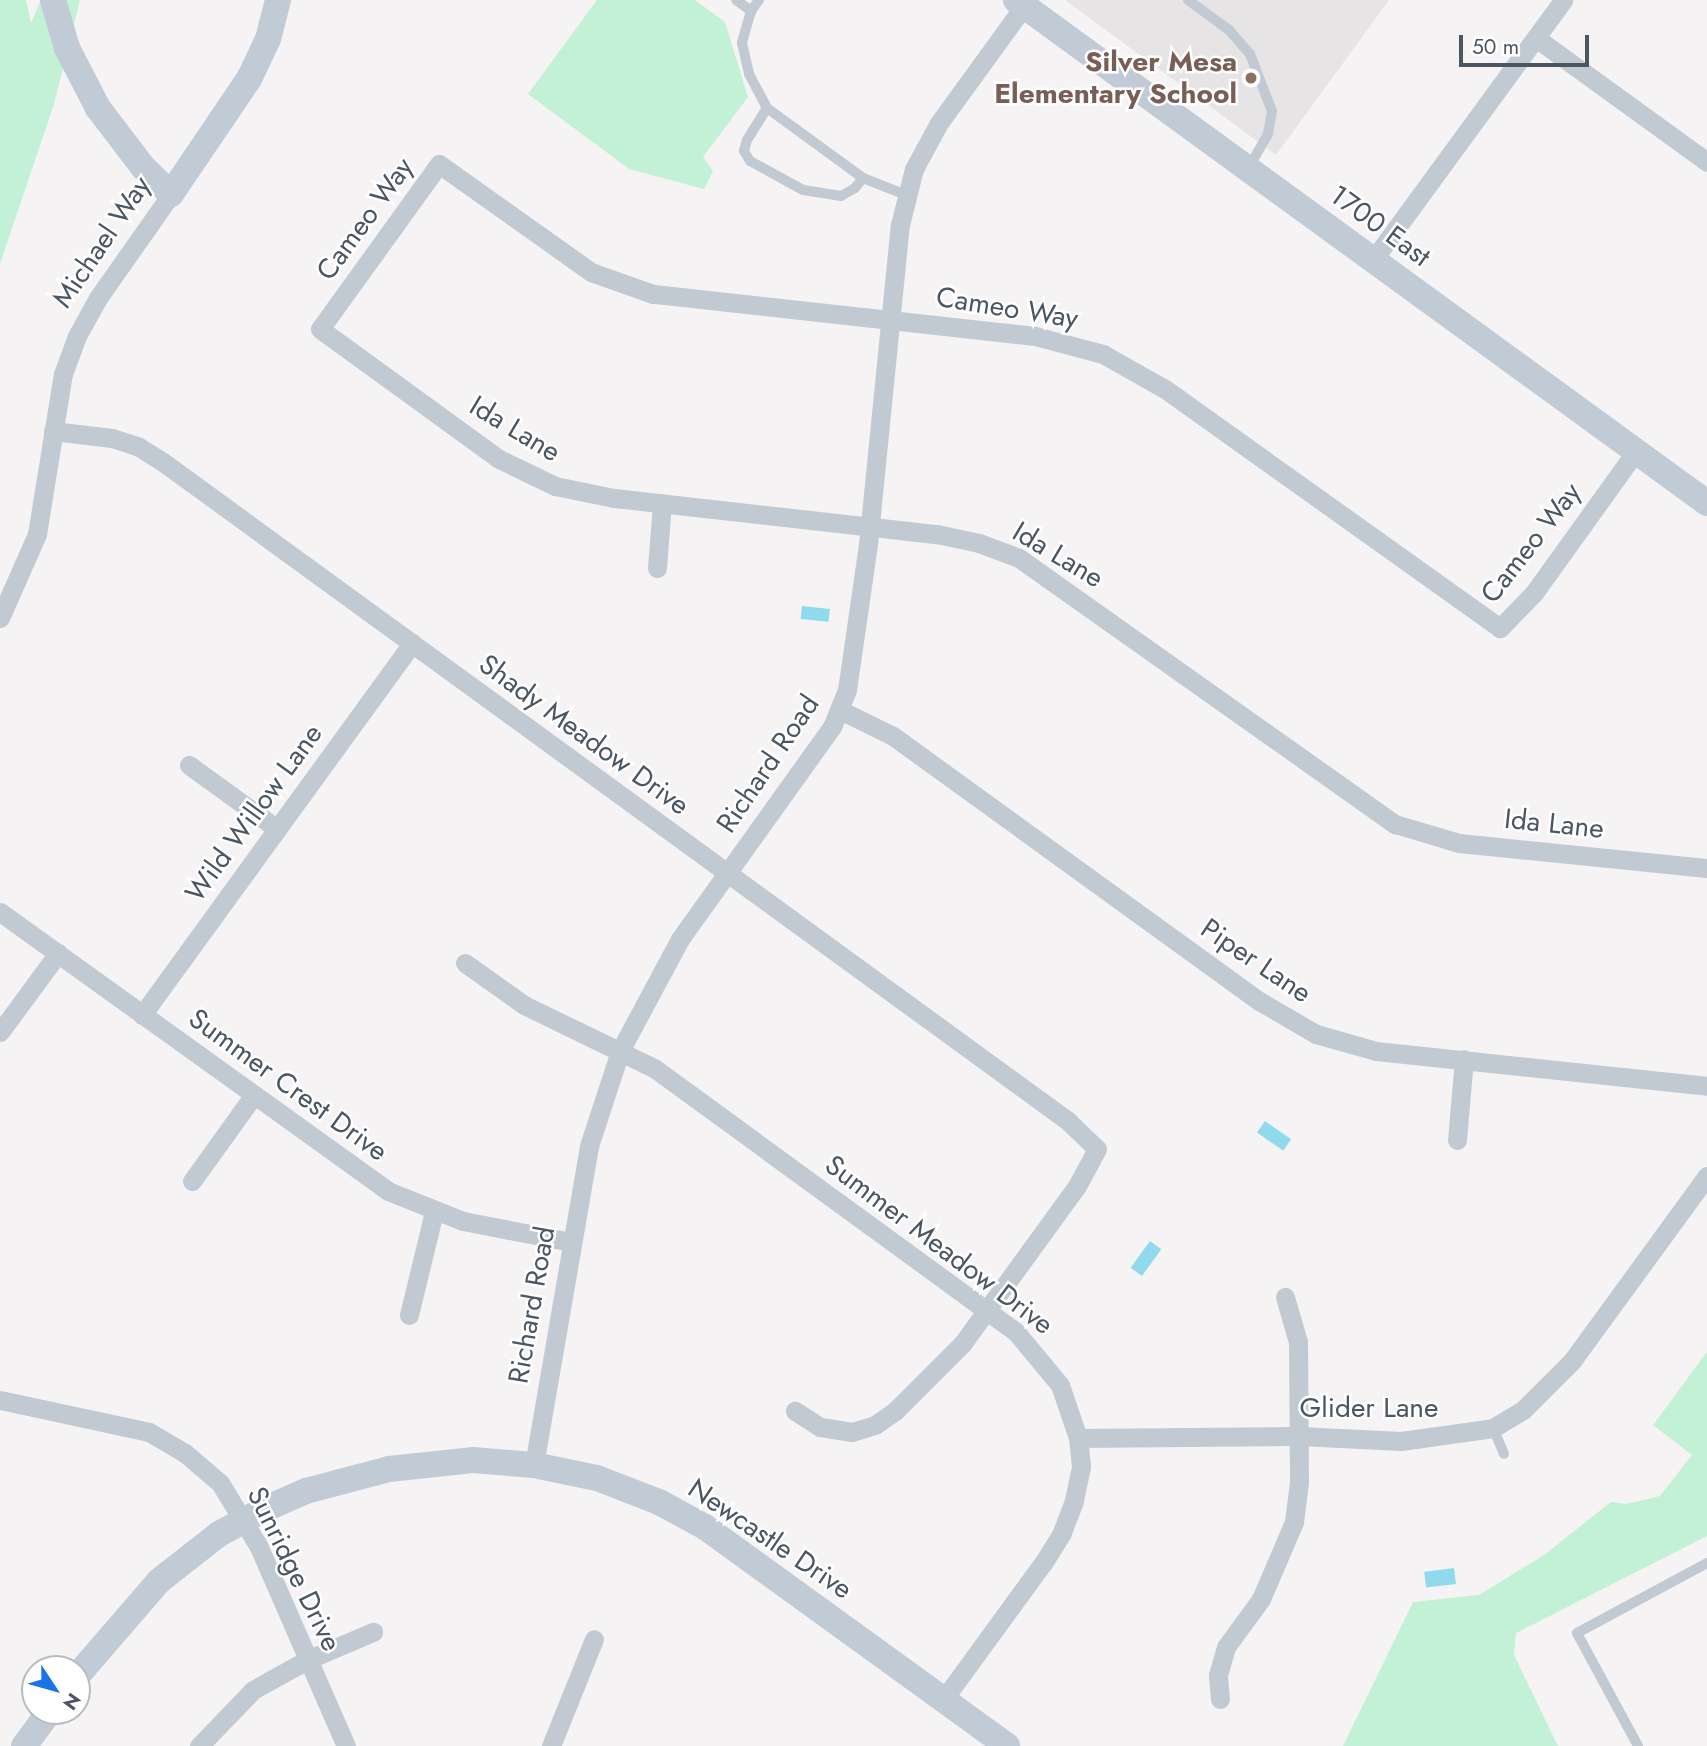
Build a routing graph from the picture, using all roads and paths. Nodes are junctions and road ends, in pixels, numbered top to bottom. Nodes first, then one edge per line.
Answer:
1 (52, 0) edge
2 (278, 0) edge
3 (736, 0) edge
4 (759, 0) edge
5 (1188, 0) edge
6 (1563, 0) edge
7 (1020, 3) edge
8 (751, 11) junction
9 (1536, 38) junction
10 (767, 108) junction
11 (1707, 163) edge
12 (1248, 169) junction
13 (863, 178) junction
14 (171, 194) junction
15 (906, 195) junction
16 (1373, 260) junction
17 (890, 321) junction
18 (320, 329) joint
19 (53, 431) junction
20 (1636, 452) junction
21 (662, 503) junction
22 (1707, 503) edge
23 (870, 526) junction
24 (657, 568) dead end
25 (0, 618) edge
26 (412, 643) junction
27 (840, 710) junction
28 (189, 765) dead end
29 (277, 829) junction
30 (1707, 868) edge
31 (727, 873) junction
32 (0, 912) edge
33 (58, 953) junction
34 (465, 963) dead end
35 (142, 1015) junction
36 (0, 1032) edge
37 (620, 1051) junction
38 (1464, 1059) junction
39 (1707, 1086) edge
40 (253, 1096) junction
41 (1457, 1140) dead end
42 (1707, 1176) edge
43 (192, 1181) dead end
44 (434, 1212) junction
45 (571, 1242) junction
46 (1285, 1297) dead end
47 (987, 1310) junction
48 (409, 1315) dead end
49 (0, 1400) edge
50 (795, 1410) dead end
51 (1493, 1428) junction
52 (1299, 1436) junction
53 (1078, 1438) junction
54 (1504, 1454) dead end
55 (534, 1465) junction
56 (244, 1519) junction
57 (1707, 1563) edge
58 (373, 1632) dead end
59 (594, 1639) dead end
60 (91, 1660) edge
61 (307, 1660) junction
62 (944, 1699) junction
63 (1220, 1699) dead end
64 (40, 1725) edge
65 (24, 1746) edge
66 (200, 1746) edge
67 (346, 1746) edge
68 (551, 1746) edge
69 (1007, 1746) edge
70 (1637, 1746) edge

1 - 14 street
2 - 14 street, Michael Way
3 - 8 lane
4 - 8 lane
5 - 12 lane
6 - 9 street
7 - 12 street, 1700 East
7 - 15 street, Richard Road
8 - 10 lane
9 - 11 street
9 - 16 street
10 - 13 lane
10 - 13 lane
12 - 16 street, 1700 East
13 - 15 lane
14 - 19 street, Michael Way
15 - 17 street, Richard Road
16 - 20 street, 1700 East
17 - 18 street, Cameo Way
17 - 20 street, Cameo Way
17 - 23 street, Richard Road
18 - 21 street, Ida Lane
19 - 25 street, Michael Way
19 - 26 street, Shady Meadow Drive
20 - 22 street, 1700 East
21 - 23 street, Ida Lane
21 - 24 street
23 - 27 street, Richard Road
23 - 30 street, Ida Lane
26 - 29 street, Wild Willow Lane
26 - 31 street, Shady Meadow Drive
27 - 31 street, Richard Road
27 - 38 street, Piper Lane
28 - 29 street
29 - 35 street, Wild Willow Lane
31 - 37 street, Richard Road
31 - 47 street, Shady Meadow Drive
32 - 33 street, Summer Crest Drive
33 - 35 street, Summer Crest Drive
33 - 36 street
34 - 37 street, Summer Meadow Drive
35 - 40 street, Summer Crest Drive
37 - 45 street, Richard Road
37 - 47 street, Summer Meadow Drive
38 - 39 street, Piper Lane
38 - 41 street
40 - 43 street
40 - 44 street, Summer Crest Drive
42 - 51 street, Glider Lane
44 - 45 street, Summer Crest Drive
44 - 48 street
45 - 55 street, Richard Road
46 - 52 street
47 - 50 street
47 - 53 street, Summer Meadow Drive
49 - 56 street, Sunridge Drive
51 - 52 street, Glider Lane
51 - 54 lane
52 - 53 street, Glider Lane
52 - 63 street
53 - 62 street, Summer Meadow Drive
55 - 56 street, Newcastle Drive
55 - 62 street, Newcastle Drive
56 - 60 street, Newcastle Drive
56 - 61 street, Sunridge Drive
57 - 70 lane
58 - 61 street
59 - 68 street
61 - 66 street
61 - 67 street, Sunridge Drive
62 - 69 street, Newcastle Drive
64 - 65 street

